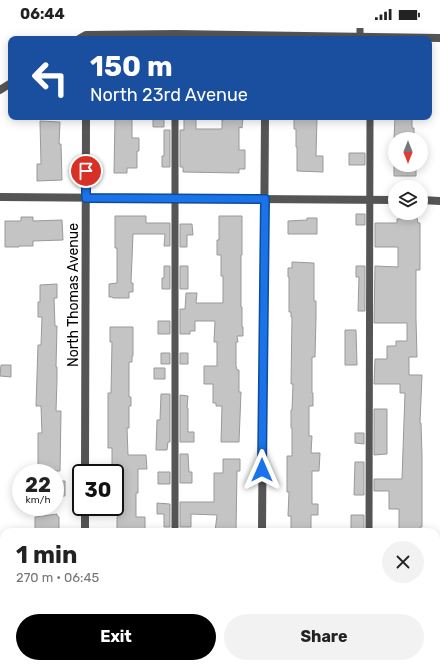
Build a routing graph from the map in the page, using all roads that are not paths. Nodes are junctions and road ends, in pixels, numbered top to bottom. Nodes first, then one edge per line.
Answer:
1 (360, 32) edge
2 (265, 34) edge
3 (84, 35) edge
4 (175, 36) edge
5 (86, 120) edge
6 (175, 120) edge
7 (265, 120) edge
8 (370, 120) edge
9 (0, 197) edge
10 (86, 198) junction
11 (175, 199) junction
12 (265, 199) junction
13 (370, 200) junction
14 (388, 200) edge
15 (428, 200) edge
16 (440, 201) edge
17 (85, 464) edge
18 (85, 516) edge
19 (85, 528) edge
20 (175, 528) edge
21 (262, 528) edge
22 (370, 528) edge

1 - 2 street
2 - 4 street
3 - 4 street
5 - 10 street, North Thomas Avenue
6 - 11 lane
7 - 12 street
8 - 13 lane
9 - 10 street
10 - 11 street
10 - 17 street, North Thomas Avenue
11 - 12 street
11 - 20 lane
12 - 13 street
12 - 21 street
13 - 14 street
13 - 22 lane
15 - 16 street
18 - 19 street

